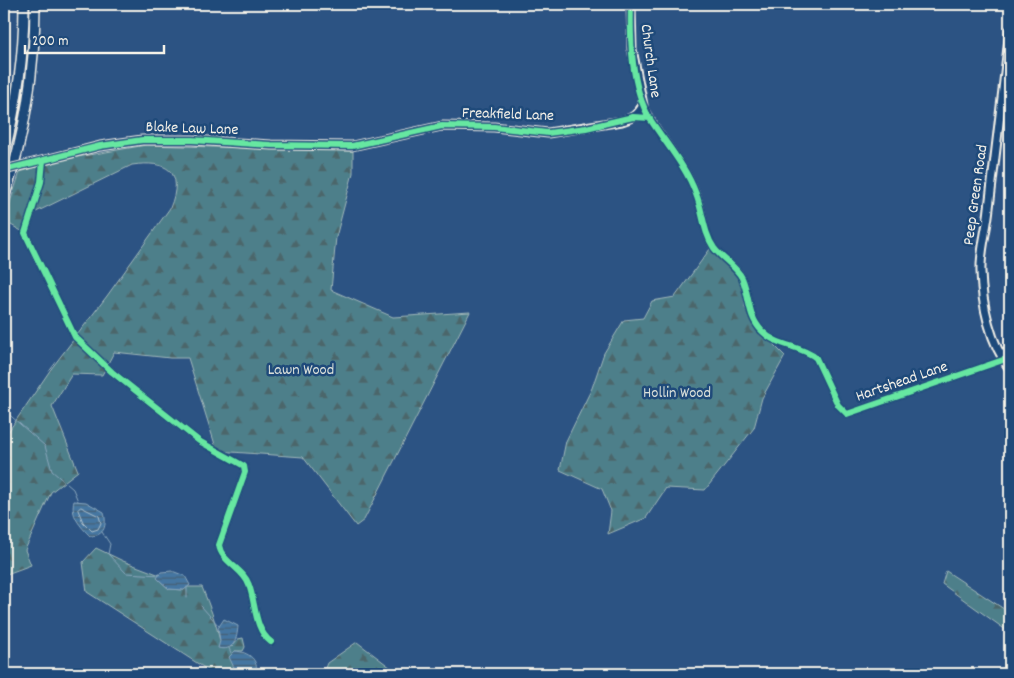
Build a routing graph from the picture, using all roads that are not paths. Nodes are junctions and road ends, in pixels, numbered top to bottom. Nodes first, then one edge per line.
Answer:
1 (24, 4) edge
2 (35, 4) edge
3 (630, 4) edge
4 (1010, 30) edge
5 (643, 105) junction
6 (633, 117) junction
7 (650, 118) junction
8 (352, 146) joint
9 (4, 154) edge
10 (40, 162) junction
11 (4, 170) edge
12 (4, 198) edge
13 (1010, 346) edge
14 (1002, 359) junction
15 (1010, 369) edge
16 (271, 642) dead end

1 - 9 highway
2 - 12 highway
3 - 5 street, Church Lane
4 - 14 street, Peep Green Road
5 - 6 street, Church Lane
5 - 7 street, Hartshead Lane
6 - 7 street
6 - 8 street, Freakfield Lane
7 - 14 street, Hartshead Lane
8 - 10 street, Blake Law Lane
10 - 11 street, Blake Law Lane, bridge
10 - 16 street
13 - 14 street
14 - 15 street, Peep Green Road

